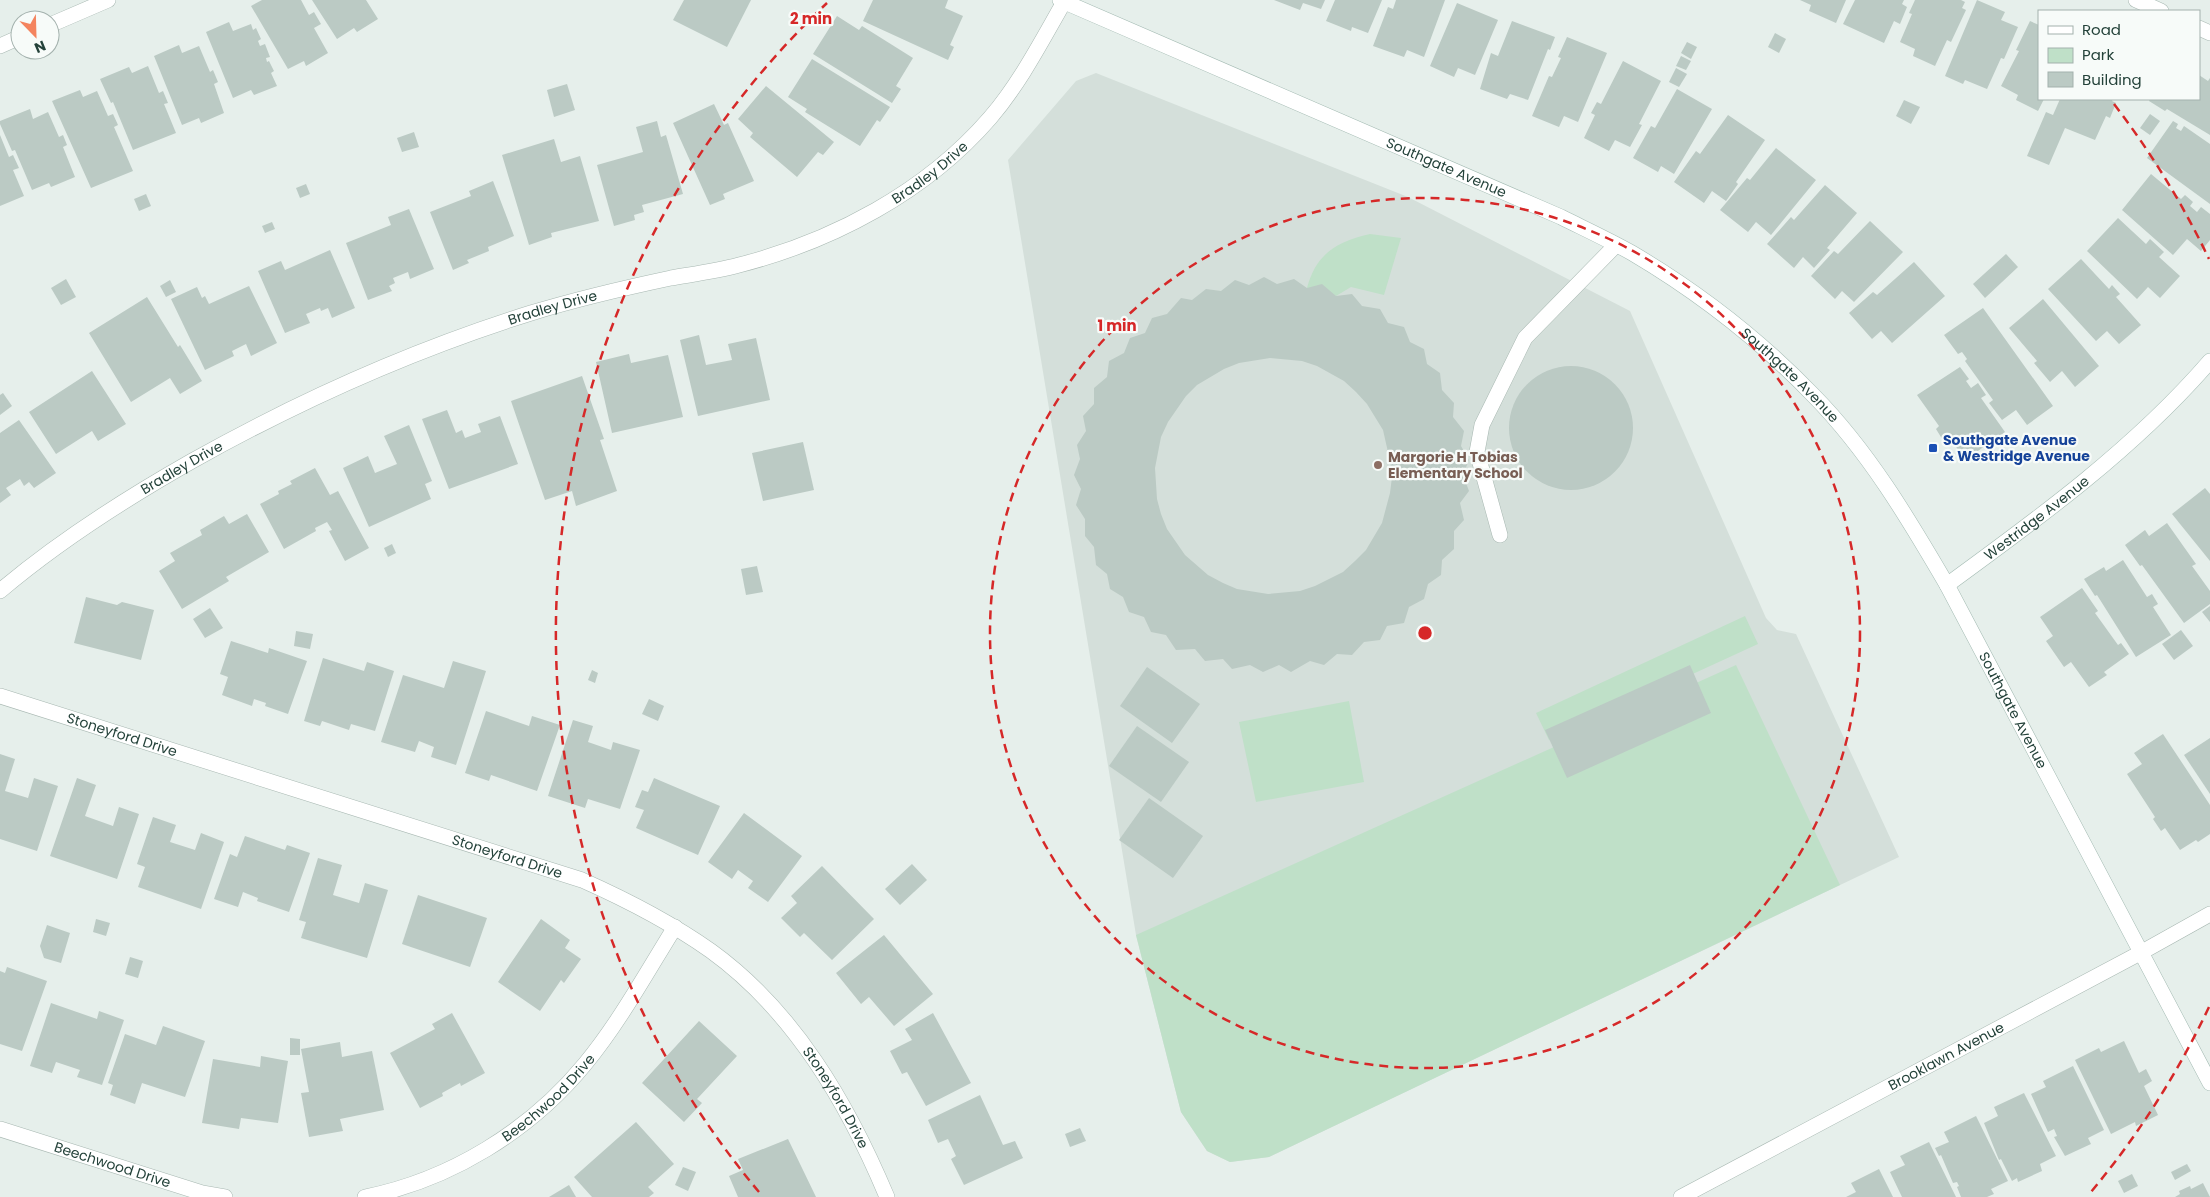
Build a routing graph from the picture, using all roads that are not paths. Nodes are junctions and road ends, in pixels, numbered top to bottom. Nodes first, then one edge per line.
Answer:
1 (108, 0) edge
2 (2136, 0) edge
3 (1062, 1) edge
4 (2159, 10) edge
5 (60, 21) edge
6 (1616, 245) junction
7 (2210, 361) edge
8 (1500, 535) dead end
9 (1947, 585) junction
10 (0, 591) edge
11 (0, 696) edge
12 (2210, 914) edge
13 (675, 927) junction
14 (2142, 952) junction
15 (2210, 1083) edge
16 (0, 1129) edge
17 (225, 1197) edge
18 (365, 1197) edge
19 (887, 1197) edge
20 (1681, 1197) edge

1 - 5 street
2 - 4 street
3 - 6 street, Southgate Avenue
3 - 10 street, Bradley Drive
6 - 8 street
6 - 9 street, Southgate Avenue
7 - 9 street, Westridge Avenue
9 - 14 street, Southgate Avenue
11 - 13 street, Stoneyford Drive
12 - 14 street, Brooklawn Avenue
13 - 18 street, Beechwood Drive
13 - 19 street, Stoneyford Drive
14 - 15 street, Southgate Avenue
14 - 20 street, Brooklawn Avenue
16 - 17 street, Beechwood Drive

